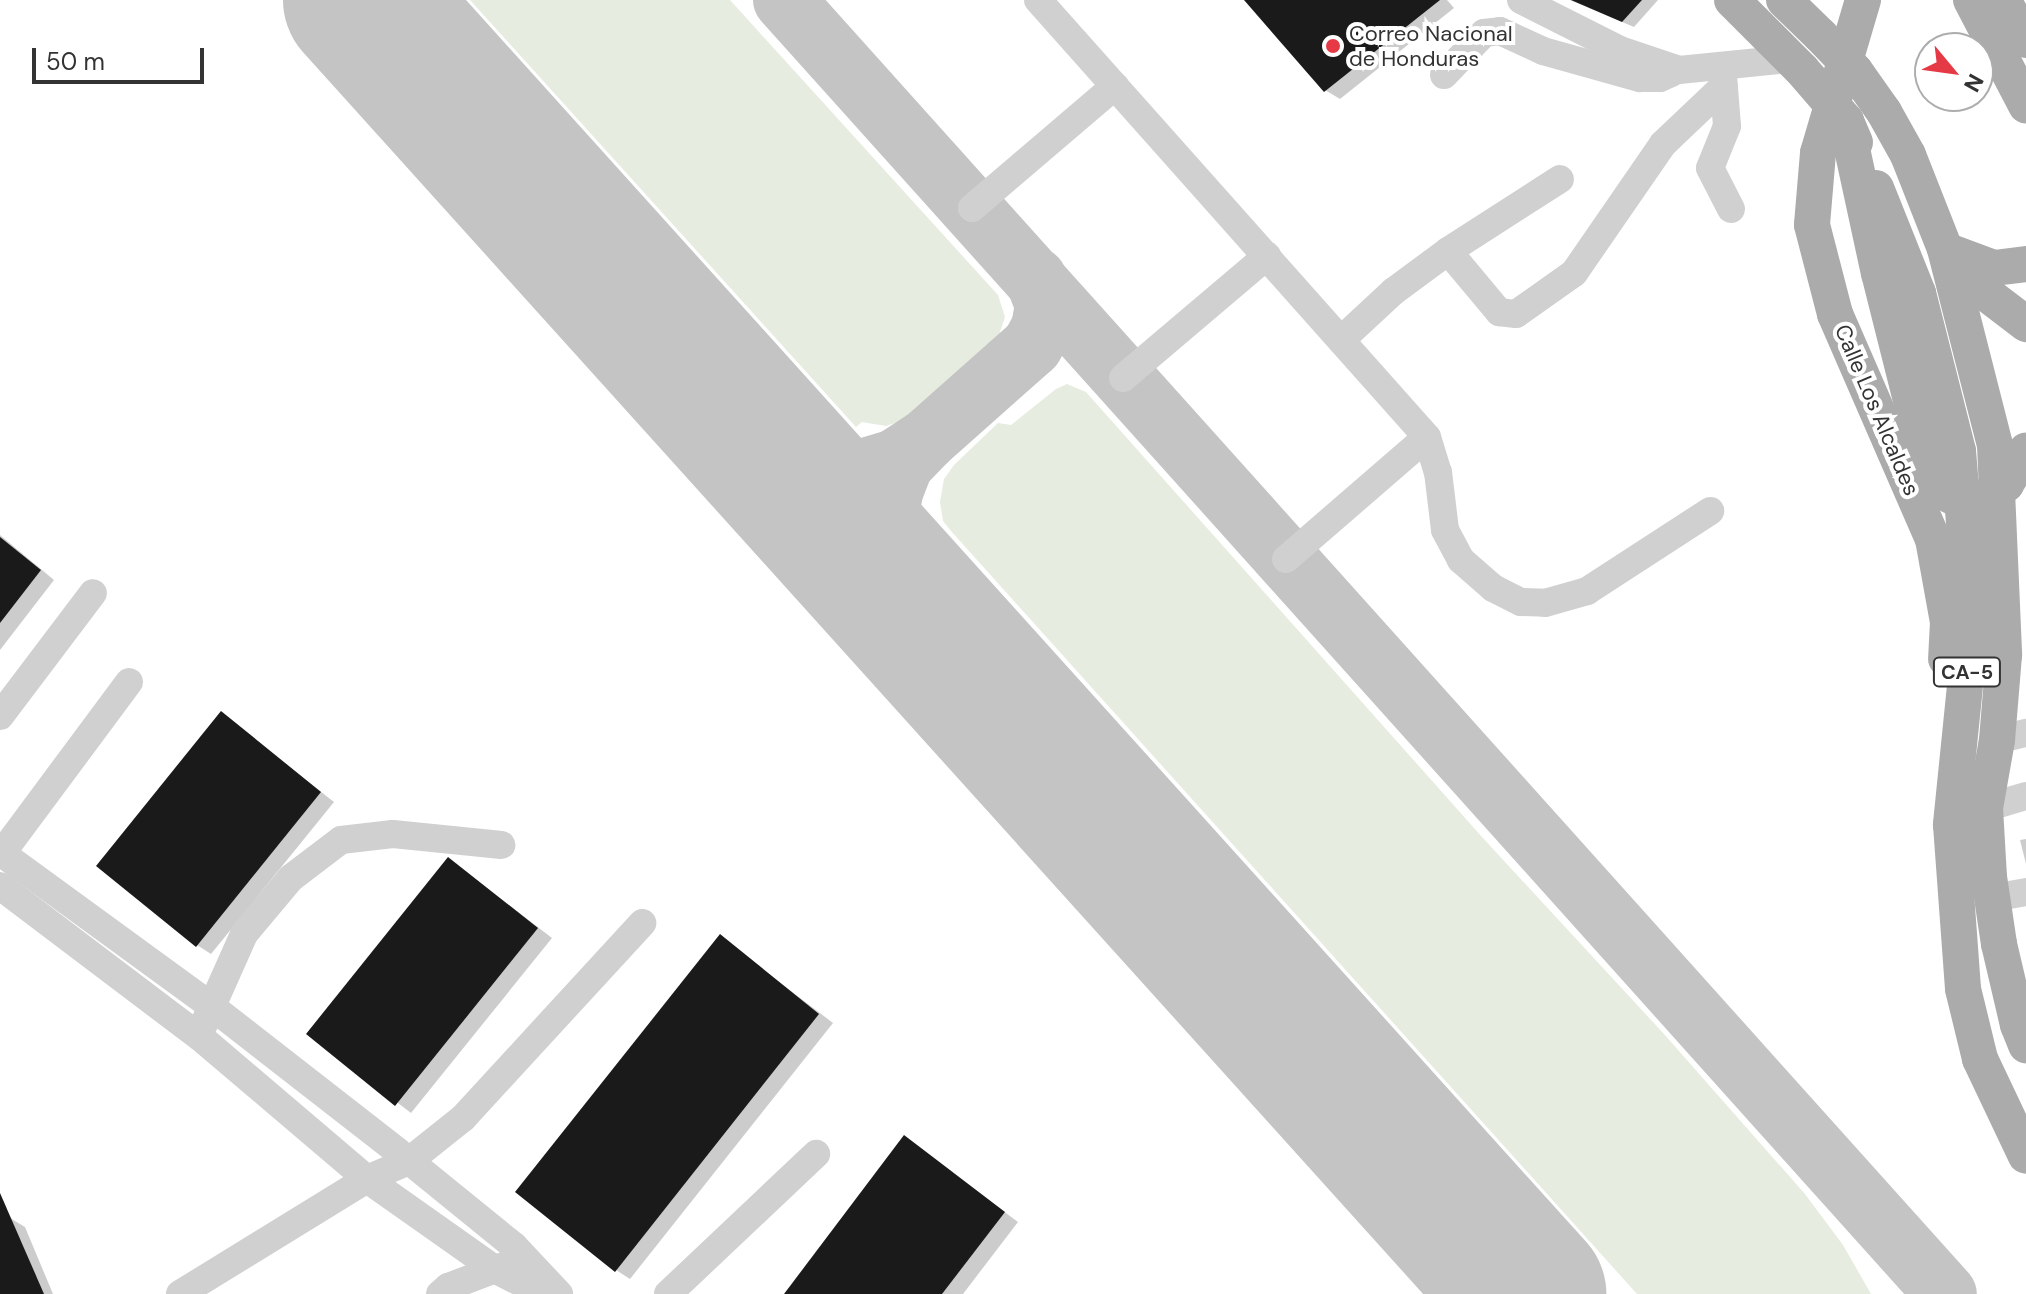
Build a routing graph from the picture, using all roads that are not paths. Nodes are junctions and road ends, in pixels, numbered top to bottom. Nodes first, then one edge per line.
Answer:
1 (1038, 0) edge
2 (1521, 0) edge
3 (1732, 0) edge
4 (1784, 0) edge
5 (1863, 0) edge
6 (1971, 0) edge
7 (2003, 0) edge
8 (2026, 40) edge
9 (1796, 64) junction
10 (1679, 70) junction
11 (1444, 75) dead end
12 (1723, 76) junction
13 (1115, 86) junction
14 (2022, 88) edge
15 (1846, 121) junction
16 (1560, 179) dead end
17 (972, 208) dead end
18 (1731, 209) dead end
19 (1448, 251) junction
20 (1267, 256) junction
21 (1948, 258) junction
22 (2026, 264) edge
23 (2026, 324) edge
24 (1341, 340) junction
25 (1123, 378) dead end
26 (1427, 437) junction
27 (2026, 451) edge
28 (1710, 511) dead end
29 (1286, 559) dead end
30 (2026, 572) edge
31 (93, 593) dead end
32 (2021, 608) edge
33 (2004, 655) junction
34 (129, 682) dead end
35 (0, 716) edge
36 (2012, 736) edge
37 (2026, 796) edge
38 (1985, 808) junction
39 (1951, 825) junction
40 (501, 845) dead end
41 (1, 853) edge
42 (0, 886) edge
43 (2009, 895) edge
44 (642, 923) dead end
45 (211, 1006) junction
46 (2023, 1031) edge
47 (200, 1037) junction
48 (816, 1154) dead end
49 (2026, 1156) edge
50 (409, 1161) junction
51 (367, 1179) junction
52 (524, 1256) junction
53 (496, 1270) junction
54 (180, 1294) edge
55 (440, 1294) edge
56 (544, 1294) edge
57 (559, 1294) edge
58 (668, 1294) edge

1 - 13 street
2 - 10 street
3 - 9 main road, CA-5
4 - 21 main road, CA-5, bridge
5 - 39 main road, Calle Los Alcaldes
6 - 14 main road
7 - 8 main road
9 - 12 street
9 - 15 main road, CA-5, bridge
10 - 11 street
10 - 12 street
12 - 18 street
12 - 19 street
13 - 17 street
13 - 20 street
15 - 27 main road, bridge
15 - 39 main road, CA-5, bridge
16 - 19 street
19 - 24 street
20 - 24 street
20 - 25 street
21 - 22 main road
21 - 23 main road
21 - 33 main road, CA-5
24 - 26 street
26 - 28 street
26 - 29 street
30 - 32 main road
31 - 35 street
32 - 33 main road
33 - 36 main road, CA-5
34 - 41 street
36 - 38 main road, CA-5
37 - 38 street
38 - 43 main road, CA-5
39 - 49 main road, CA-5
40 - 45 street
41 - 45 street
42 - 47 street
43 - 46 main road, CA-5
44 - 50 street
45 - 47 street
45 - 50 street
47 - 51 street
48 - 58 street
50 - 51 street
50 - 52 street
51 - 53 street
51 - 54 street
52 - 53 street
52 - 57 street
53 - 55 street
53 - 56 street

